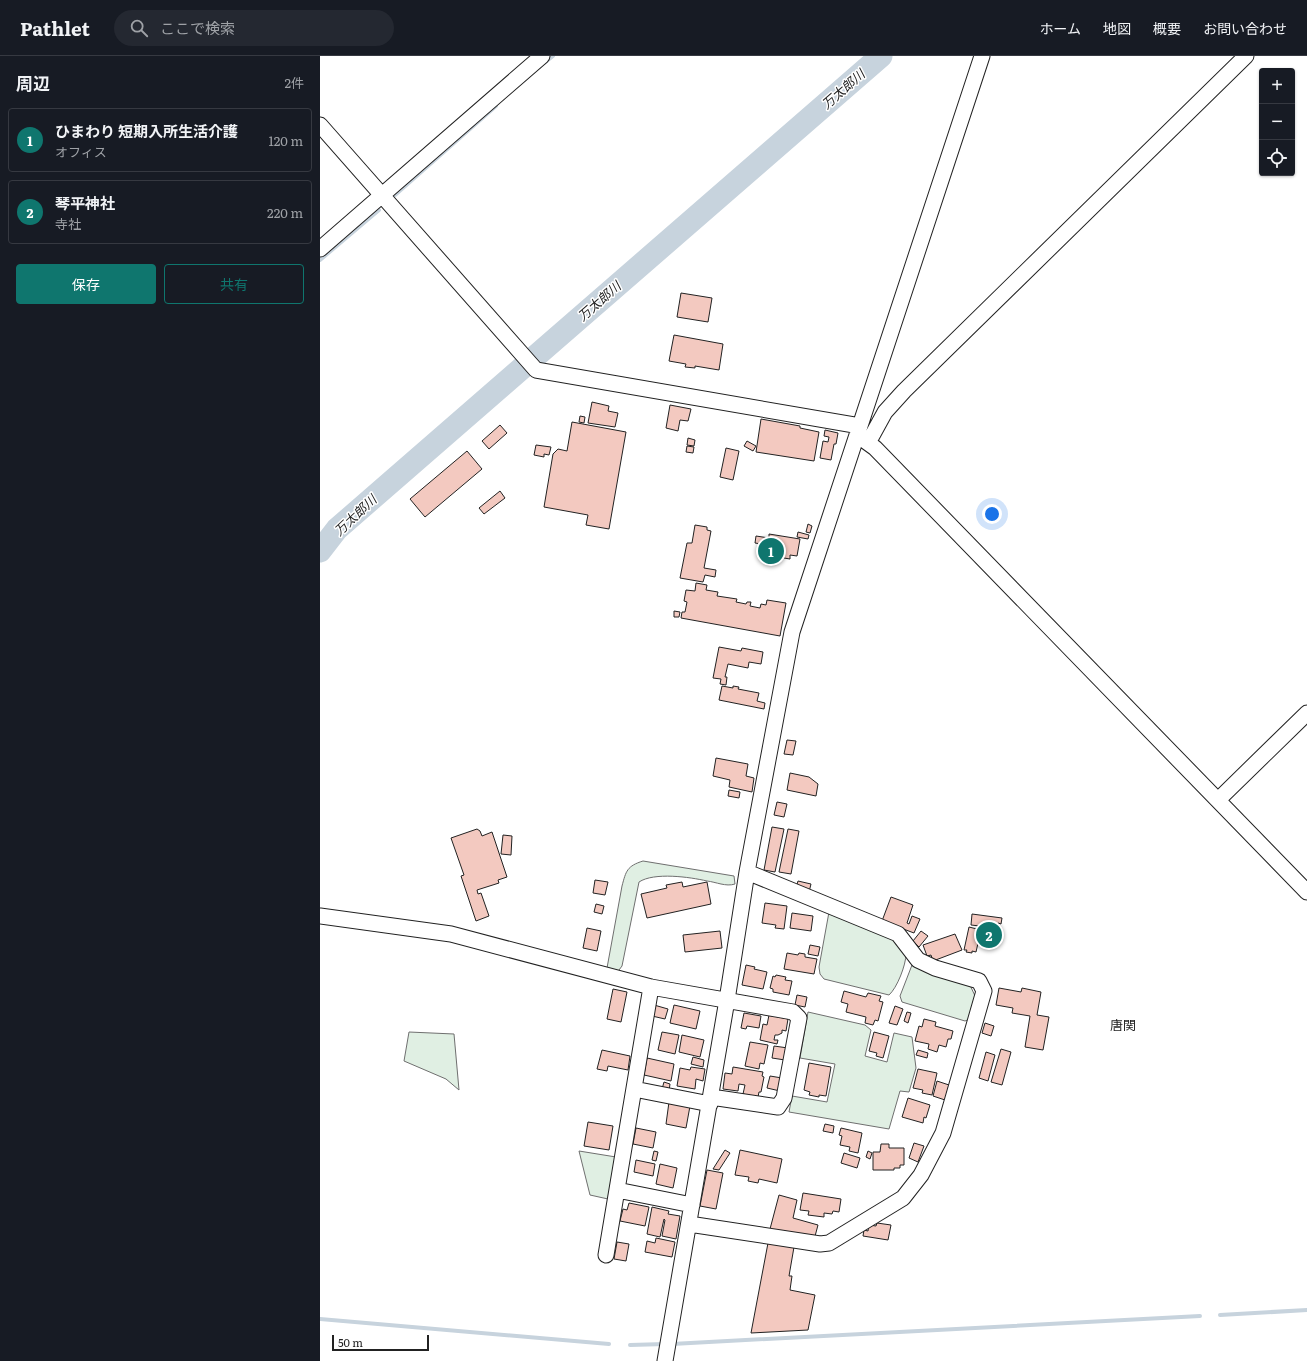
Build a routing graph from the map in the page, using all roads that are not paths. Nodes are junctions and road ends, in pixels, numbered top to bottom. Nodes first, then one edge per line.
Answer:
1 (542, 56) edge
2 (982, 56) edge
3 (1246, 56) edge
4 (320, 125) edge
5 (381, 195) junction
6 (320, 249) edge
7 (862, 435) junction
8 (1307, 713) edge
9 (1218, 800) junction
10 (747, 872) junction
11 (1307, 892) edge
12 (320, 916) edge
13 (651, 987) junction
14 (727, 1000) junction
15 (634, 1089) junction
16 (710, 1100) junction
17 (617, 1190) junction
18 (692, 1205) junction
19 (689, 1224) junction
20 (606, 1255) dead end
21 (666, 1357) edge

1 - 5 street
2 - 7 street
3 - 7 street
4 - 5 street
5 - 6 street
5 - 7 street
7 - 9 street
7 - 10 street
8 - 9 street
9 - 11 street
10 - 14 street
10 - 19 street
12 - 13 street
13 - 14 street
13 - 15 street
14 - 16 street
14 - 16 street
15 - 16 street
15 - 17 street
16 - 18 street
17 - 18 street
17 - 20 street
18 - 19 street
19 - 21 street

